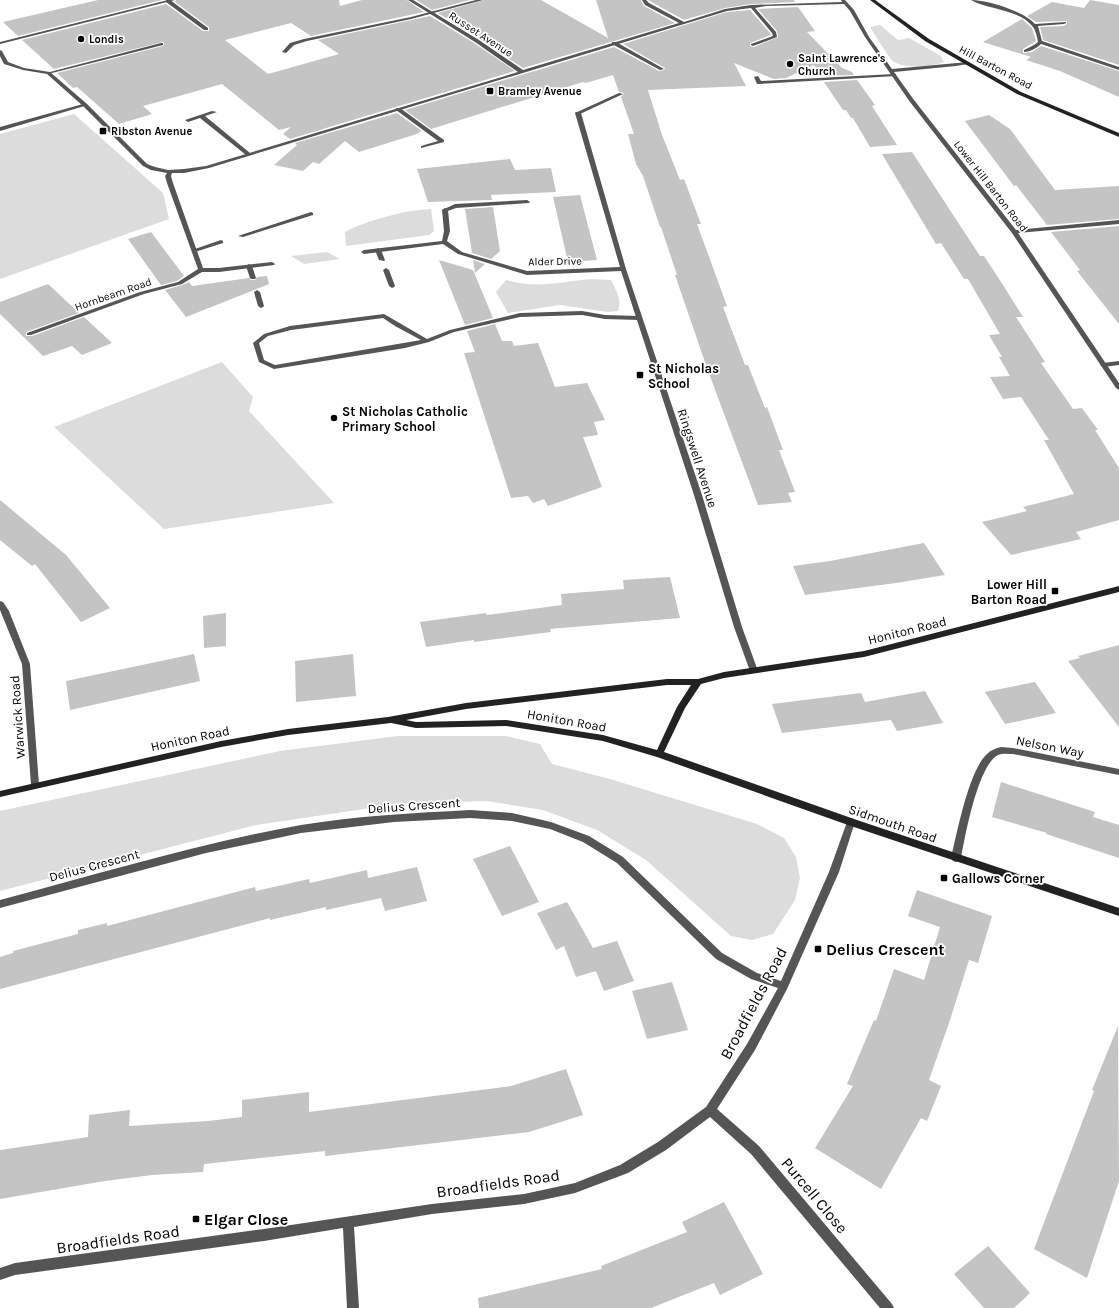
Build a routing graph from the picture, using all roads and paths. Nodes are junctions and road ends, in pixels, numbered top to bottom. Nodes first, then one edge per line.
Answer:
1 (410, 0) edge
2 (481, 0) edge
3 (644, 0) edge
4 (872, 0) edge
5 (973, 0) edge
6 (171, 1) edge
7 (844, 2) edge
8 (751, 6) junction
9 (429, 12) junction
10 (1064, 22) dead end
11 (683, 23) junction
12 (1035, 25) junction
13 (206, 29) dead end
14 (1040, 42) junction
15 (0, 43) edge
16 (614, 43) junction
17 (161, 44) dead end
18 (753, 45) dead end
19 (0, 51) edge
20 (1026, 51) dead end
21 (284, 52) dead end
22 (966, 63) junction
23 (662, 69) dead end
24 (1119, 69) edge
25 (522, 72) junction
26 (48, 73) junction
27 (893, 73) junction
28 (756, 77) dead end
29 (620, 94) dead end
30 (85, 105) junction
31 (398, 109) junction
32 (214, 112) dead end
33 (201, 116) junction
34 (188, 120) dead end
35 (0, 129) edge
36 (1119, 135) edge
37 (423, 147) dead end
38 (248, 154) junction
39 (170, 172) junction
40 (527, 202) dead end
41 (311, 214) dead end
42 (1119, 222) edge
43 (1014, 232) junction
44 (241, 236) dead end
45 (221, 242) dead end
46 (444, 242) junction
47 (194, 250) junction
48 (378, 250) junction
49 (364, 252) dead end
50 (382, 260) dead end
51 (272, 264) dead end
52 (249, 266) junction
53 (624, 269) junction
54 (201, 270) junction
55 (386, 270) dead end
56 (253, 278) dead end
57 (392, 286) dead end
58 (257, 292) dead end
59 (261, 306) dead end
60 (639, 318) junction
61 (29, 334) dead end
62 (427, 341) junction
63 (1119, 363) edge
64 (1103, 365) junction
65 (1119, 388) edge
66 (1119, 589) edge
67 (0, 604) edge
68 (754, 672) junction
69 (698, 682) junction
70 (388, 720) junction
71 (659, 754) junction
72 (1119, 772) edge
73 (35, 786) junction
74 (0, 794) edge
75 (850, 822) junction
76 (956, 858) junction
77 (0, 904) edge
78 (1119, 912) edge
79 (784, 986) junction
80 (710, 1110) junction
81 (348, 1223) junction
82 (0, 1274) edge
83 (353, 1308) edge
84 (888, 1308) edge

1 - 9 street, Russet Avenue
2 - 9 street
3 - 11 street
4 - 22 main road, Hill Barton Road
5 - 12 street
6 - 13 street
6 - 15 street
7 - 8 street
7 - 27 street, Lower Hill Barton Road
8 - 11 street
8 - 18 street
9 - 21 street
9 - 25 street, Russet Avenue
10 - 12 street
11 - 16 street
12 - 14 street
14 - 20 street
14 - 24 street
16 - 23 street
16 - 25 street
17 - 26 street
19 - 26 street
22 - 27 street
22 - 36 main road, Hill Barton Road
25 - 31 street
26 - 30 street
27 - 28 street
27 - 43 street, Lower Hill Barton Road
29 - 53 street, Ringswell Avenue
30 - 35 street
30 - 39 street
31 - 37 street
31 - 38 street
32 - 33 street
33 - 34 street
33 - 38 street
38 - 39 street
39 - 47 street
40 - 46 street
41 - 44 street
42 - 43 street
43 - 64 street, Lower Hill Barton Road
45 - 47 street
46 - 48 street
46 - 53 street, Alder Drive
47 - 54 street
48 - 49 street
48 - 50 street
51 - 52 street
52 - 54 street
52 - 56 street
53 - 60 street, Ringswell Avenue
54 - 61 street, Hornbeam Road
55 - 57 street
58 - 59 street
60 - 62 street
60 - 68 street, Ringswell Avenue
62 - 62 street
63 - 64 street
64 - 65 street, Lower Hill Barton Road
66 - 68 main road, Honiton Road
67 - 73 street, Warwick Road
68 - 69 main road, Honiton Road
69 - 70 main road, Honiton Road
69 - 71 main road
70 - 71 main road, Honiton Road
70 - 73 main road, Honiton Road
71 - 75 main road, Sidmouth Road
72 - 76 street, Nelson Way
73 - 74 main road, Honiton Road
75 - 76 main road, Sidmouth Road
75 - 79 street, Broadfields Road
76 - 78 main road, Sidmouth Road
77 - 79 street, Delius Crescent
79 - 80 street, Broadfields Road
80 - 81 street, Broadfields Road
80 - 84 street, Purcell Close
81 - 82 street, Broadfields Road
81 - 83 street

